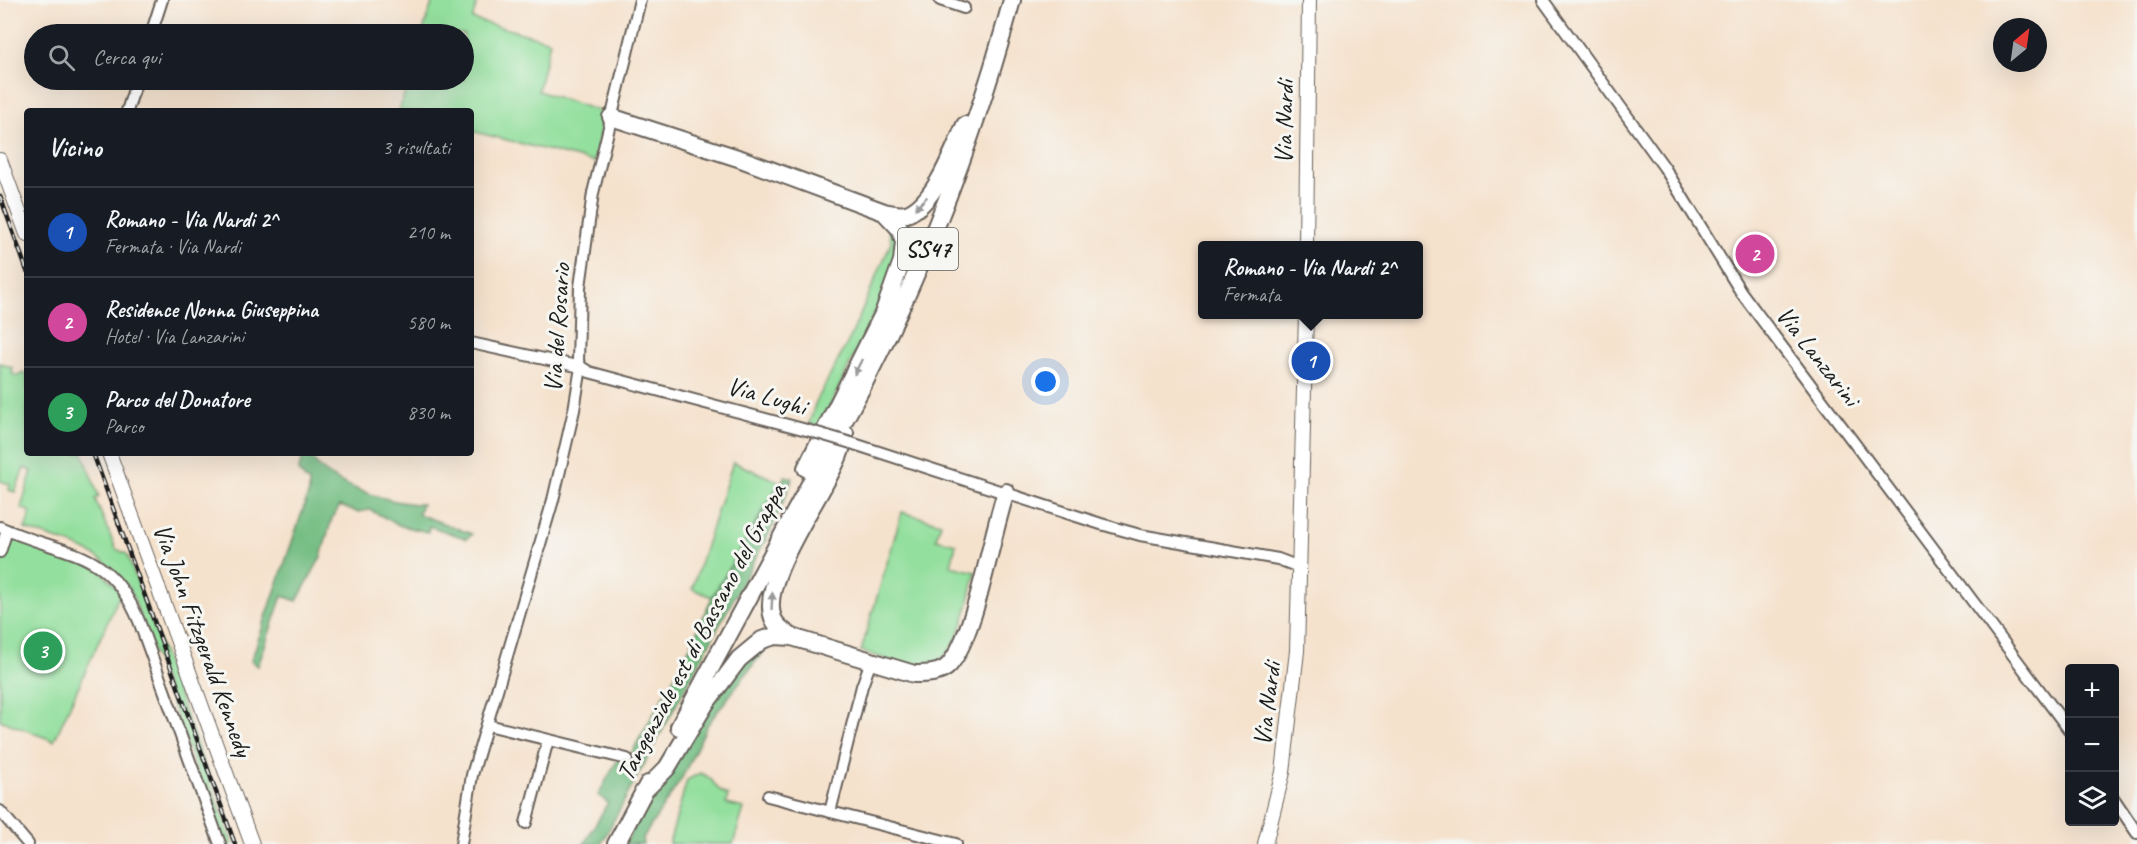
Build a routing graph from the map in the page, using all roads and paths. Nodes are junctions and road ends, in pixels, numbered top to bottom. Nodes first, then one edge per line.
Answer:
1 (162, 0) edge
2 (640, 0) edge
3 (939, 0) edge
4 (1012, 0) edge
5 (1309, 0) edge
6 (1543, 0) edge
7 (964, 9) dead end
8 (155, 24) edge
9 (987, 85) junction
10 (134, 90) edge
11 (128, 108) edge
12 (611, 117) junction
13 (0, 160) edge
14 (884, 212) junction
15 (24, 226) edge
16 (1306, 241) edge
17 (1306, 319) edge
18 (474, 344) edge
19 (581, 367) junction
20 (852, 406) junction
21 (840, 441) junction
22 (110, 456) edge
23 (1006, 492) junction
24 (4, 528) edge
25 (781, 538) junction
26 (0, 552) edge
27 (1300, 560) junction
28 (792, 637) junction
29 (871, 661) junction
30 (2065, 724) edge
31 (488, 725) junction
32 (548, 740) junction
33 (627, 759) dead end
34 (644, 792) junction
35 (768, 796) dead end
36 (2119, 805) edge
37 (0, 811) edge
38 (830, 812) junction
39 (526, 823) dead end
40 (2137, 833) edge
41 (28, 844) edge
42 (220, 844) edge
43 (252, 844) edge
44 (461, 844) edge
45 (615, 844) edge
46 (956, 844) edge
47 (1265, 844) edge

1 - 8 street
2 - 12 street, Via del Rosario
3 - 7 street
4 - 9 highway, Tangenziale est di Bassano del Grappa / SS47
5 - 16 main road, Via Nardi
6 - 30 street, Via Lanzarini
9 -> 14 highway
9 - 20 highway, Tangenziale est di Bassano del Grappa / SS47
10 - 11 street
12 - 14 highway
12 - 19 street, Via del Rosario
13 - 15 main road
14 -> 25 highway
17 - 27 main road, Via Nardi
18 - 19 street, Via Lughi
19 - 21 street, Via Lughi, bridge
19 - 31 street, Via del Rosario
20 - 21 highway, Tangenziale est di Bassano del Grappa / SS47
28 -> 20 highway
21 - 23 street, Via Lughi
21 - 25 highway, Tangenziale est di Bassano del Grappa / SS47
22 - 43 main road, Via John Fitzgerald Kennedy
23 - 27 street, Via Lughi
23 - 29 highway
24 - 26 street
24 - 42 street
25 - 34 highway, Tangenziale est di Bassano del Grappa / SS47
27 - 47 main road, Via Nardi
28 - 29 highway
28 - 34 highway
29 - 38 street
31 - 32 street
31 - 44 street, Via del Rosario
32 - 33 street
32 - 39 street
34 - 45 highway, Tangenziale est di Bassano del Grappa / SS47
35 - 38 street
36 - 40 street
37 - 41 street
38 - 46 street

